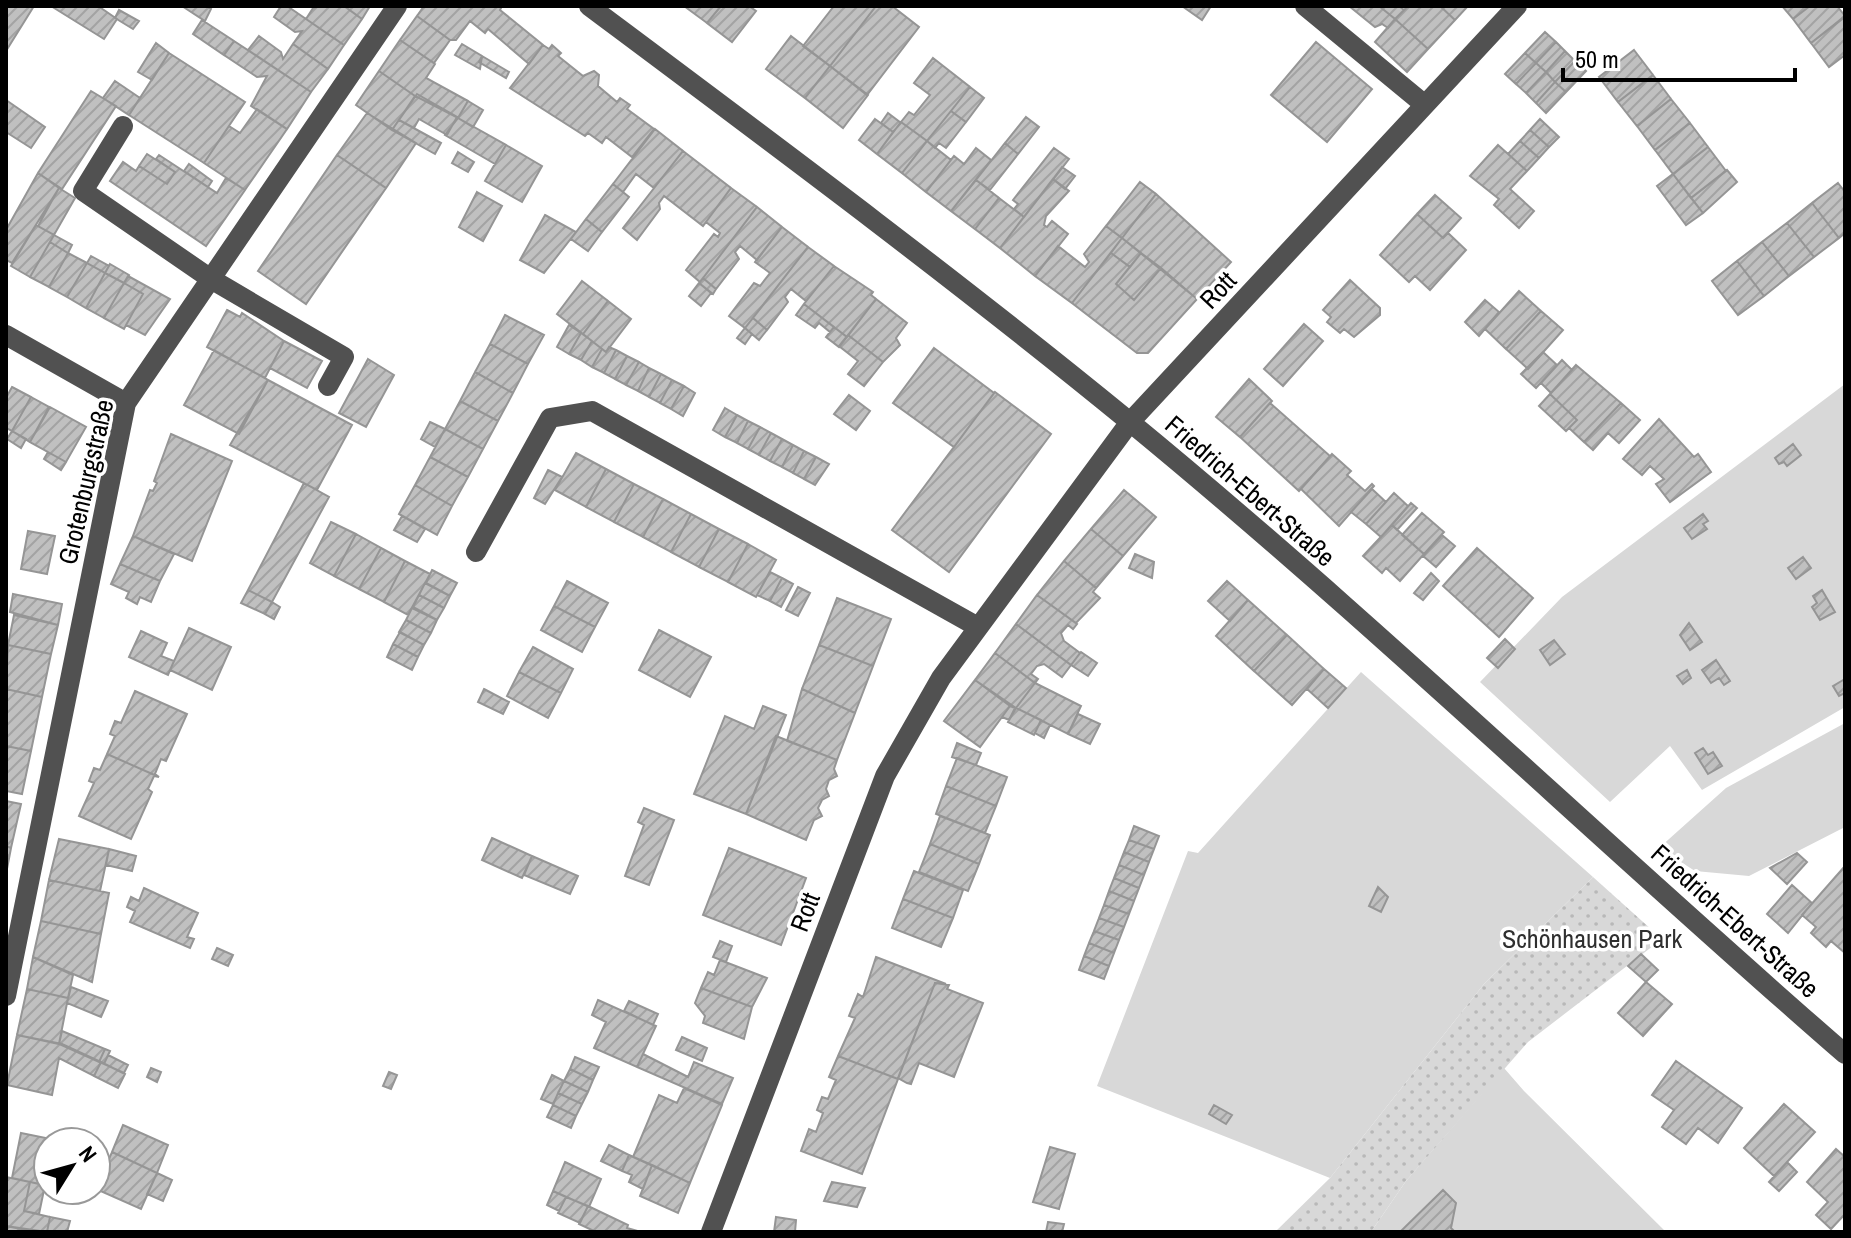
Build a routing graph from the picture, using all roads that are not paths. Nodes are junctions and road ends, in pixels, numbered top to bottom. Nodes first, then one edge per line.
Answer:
1 (397, 6) edge
2 (589, 6) edge
3 (1305, 6) edge
4 (1517, 6) edge
5 (1425, 105) junction
6 (123, 126) dead end
7 (211, 279) junction
8 (6, 335) edge
9 (328, 386) dead end
10 (126, 403) junction
11 (1130, 422) junction
12 (476, 552) dead end
13 (978, 627) junction
14 (6, 996) edge
15 (1845, 1054) edge
16 (711, 1232) edge

1 - 7 street, Grotenburgstraße
2 - 11 street, Friedrich-Ebert-Straße
3 - 5 street
4 - 5 street, Rott
5 - 11 street, Rott
6 - 7 street
7 - 9 street
7 - 10 street, Grotenburgstraße
8 - 10 street
10 - 14 street, Grotenburgstraße
11 - 13 street, Rott
11 - 15 street, Friedrich-Ebert-Straße
12 - 13 street
13 - 16 street, Rott

